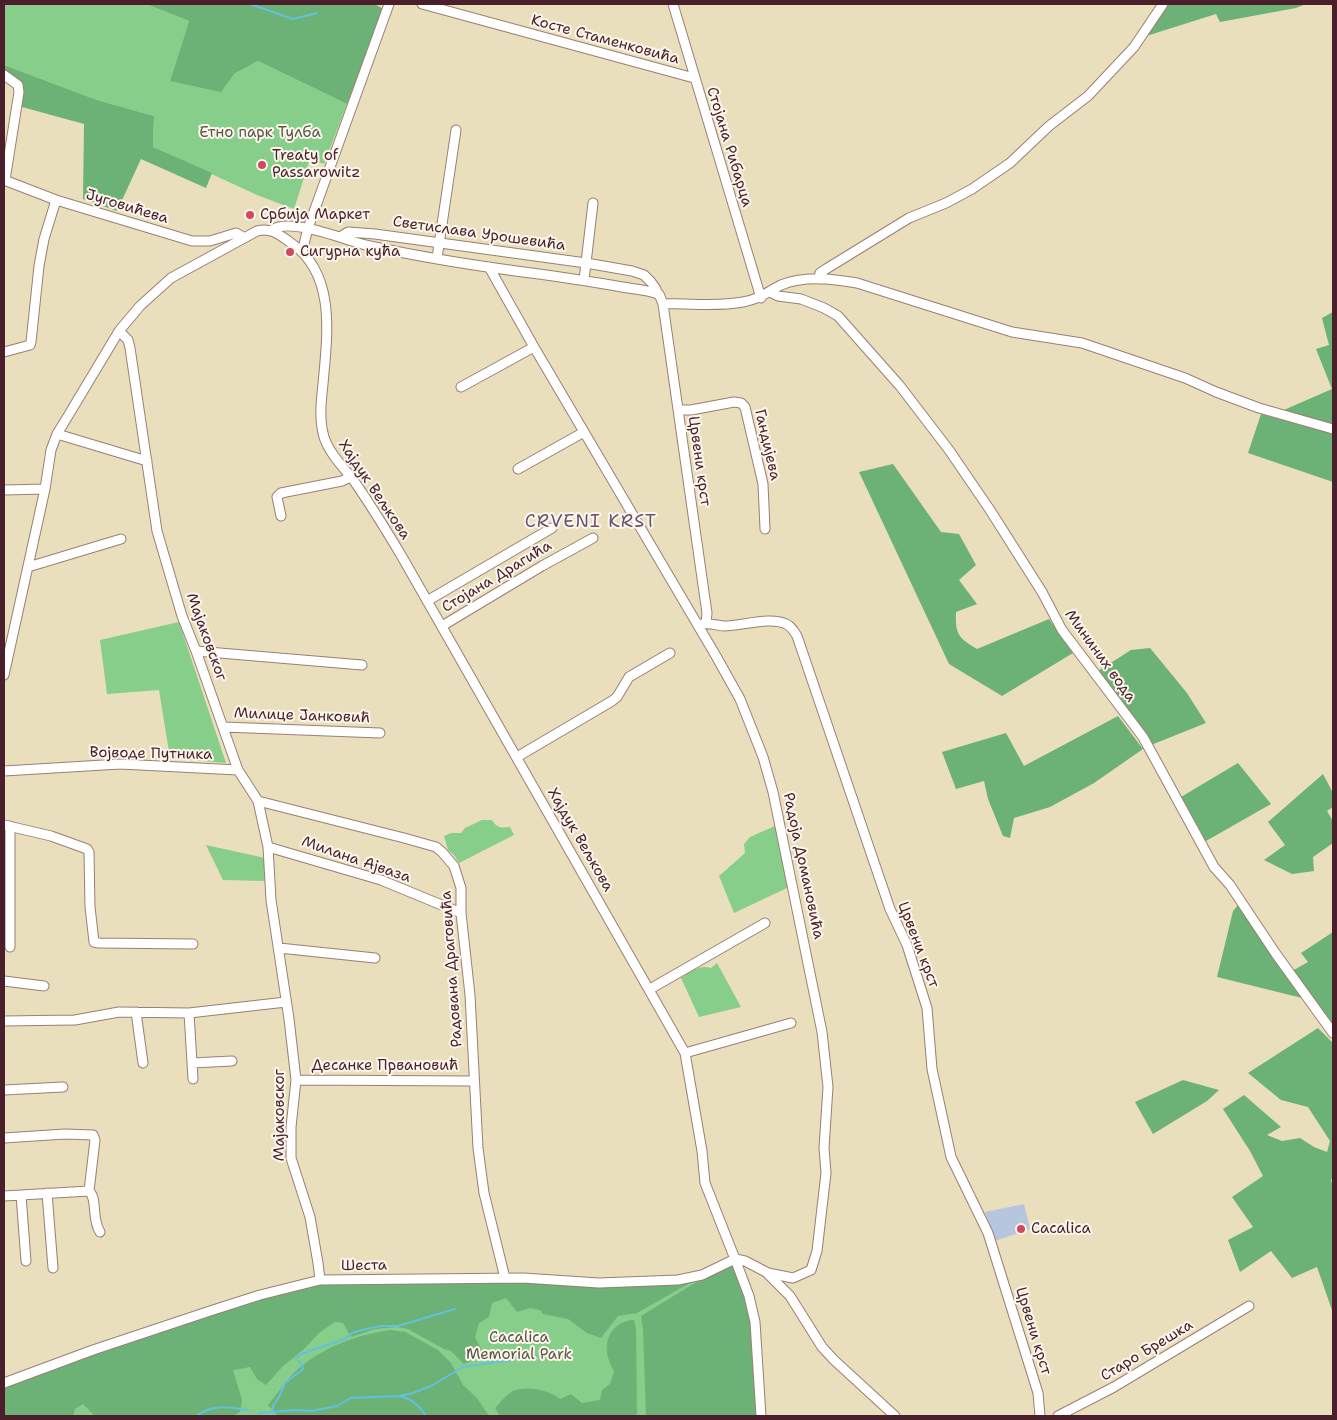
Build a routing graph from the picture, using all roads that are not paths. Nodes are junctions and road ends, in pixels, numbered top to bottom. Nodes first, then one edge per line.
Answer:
1 (389, 4) edge
2 (422, 4) edge
3 (673, 4) edge
4 (1163, 4) edge
5 (4, 75) edge
6 (694, 78) junction
7 (456, 130) dead end
8 (4, 180) edge
9 (56, 200) junction
10 (593, 203) dead end
11 (308, 228) junction
12 (272, 230) junction
13 (243, 237) junction
14 (340, 237) junction
15 (440, 244) junction
16 (302, 252) junction
17 (438, 258) junction
18 (586, 263) junction
19 (489, 267) junction
20 (819, 279) junction
21 (584, 280) junction
22 (770, 292) junction
23 (657, 294) junction
24 (761, 298) junction
25 (662, 304) junction
26 (119, 331) junction
27 (534, 347) junction
28 (4, 352) edge
29 (461, 387) dead end
30 (678, 410) junction
31 (1333, 429) edge
32 (584, 432) junction
33 (57, 434) junction
34 (147, 461) junction
35 (518, 469) dead end
36 (350, 477) junction
37 (44, 489) junction
38 (4, 490) edge
39 (281, 516) dead end
40 (552, 528) dead end
41 (765, 528) dead end
42 (593, 538) dead end
43 (121, 539) dead end
44 (28, 567) junction
45 (427, 601) junction
46 (702, 624) junction
47 (442, 626) junction
48 (196, 651) junction
49 (670, 653) dead end
50 (362, 665) dead end
51 (4, 675) edge
52 (223, 727) junction
53 (380, 733) dead end
54 (516, 757) junction
55 (238, 770) junction
56 (4, 771) edge
57 (258, 801) junction
58 (7, 826) edge
59 (268, 847) junction
60 (461, 913) junction
61 (765, 923) dead end
62 (193, 944) dead end
63 (10, 947) dead end
64 (279, 948) junction
65 (374, 958) dead end
66 (4, 981) edge
67 (44, 986) dead end
68 (650, 990) junction
69 (286, 1002) junction
70 (136, 1012) junction
71 (189, 1013) junction
72 (4, 1021) edge
73 (791, 1023) dead end
74 (1333, 1032) edge
75 (685, 1053) junction
76 (232, 1061) dead end
77 (143, 1063) dead end
78 (192, 1063) junction
79 (193, 1079) dead end
80 (296, 1080) junction
81 (474, 1081) junction
82 (63, 1087) dead end
83 (4, 1090) edge
84 (4, 1138) edge
85 (89, 1190) junction
86 (47, 1193) junction
87 (21, 1195) junction
88 (4, 1196) edge
89 (100, 1232) dead end
90 (735, 1258) junction
91 (26, 1261) dead end
92 (53, 1268) dead end
93 (768, 1273) junction
94 (505, 1278) junction
95 (320, 1280) junction
96 (1249, 1306) dead end
97 (4, 1383) edge
98 (761, 1416) edge
99 (895, 1416) edge
100 (1040, 1416) edge
101 (1058, 1416) edge

1 - 11 street
2 - 6 street, Косте Стаменковића
3 - 6 street, Стојана Рибарца
4 - 20 street
5 - 8 street
6 - 24 street, Стојана Рибарца
7 - 15 street
8 - 9 street, Југовићева
9 - 13 street, Југовићева
9 - 28 street
10 - 18 street
11 - 12 street, Светислава Урошевића
11 - 14 street, Светислава Урошевића
11 - 16 street
12 - 13 street
12 - 16 street, Хајдук Вељкова
13 - 26 street
14 - 15 street, Светислава Урошевића
14 - 17 street, Светислава Урошевића
15 - 17 street
15 - 18 street, Светислава Урошевића
16 - 36 street, Хајдук Вељкова
17 - 19 street, Светислава Урошевића
18 - 21 street
18 - 23 street, Светислава Урошевића
19 - 21 street, Светислава Урошевића
19 - 27 street, Радоја Домановића
20 - 22 street
20 - 31 street
21 - 23 street, Светислава Урошевића
22 - 24 street
22 - 74 street, Мининих вода
23 - 25 street, Светислава Урошевића
24 - 25 street
25 - 30 street, Црвени крст
26 - 33 street
26 - 34 street, Мајаковског
27 - 29 street
27 - 32 street, Радоја Домановића
30 - 41 street, Гандијева
30 - 46 street, Црвени крст
32 - 35 street
32 - 46 street, Радоја Домановића
33 - 34 street
33 - 37 street
34 - 48 street, Мајаковског
36 - 39 street
36 - 45 street, Хајдук Вељкова
37 - 38 street
37 - 44 street
40 - 45 street
42 - 47 street, Стојана Драгића
43 - 44 street
44 - 51 street
45 - 47 street, Хајдук Вељкова
46 - 93 street, Радоја Домановића
46 - 100 street, Црвени крст
47 - 54 street, Хајдук Вељкова
48 - 50 street
48 - 52 street, Мајаковског
49 - 54 street
52 - 53 street, Милице Јанковић
52 - 55 street, Мајаковског
54 - 68 street, Хајдук Вељкова
55 - 56 street, Војводе Путника
55 - 57 street, Мајаковског
57 - 59 street, Мајаковског
57 - 60 street, Радована Драговића
58 - 62 street
58 - 63 street
59 - 60 street, Милана Ајваза
59 - 64 street, Мајаковског
60 - 81 street, Радована Драговића
61 - 68 street
64 - 65 street
64 - 69 street, Мајаковског
66 - 67 street
68 - 75 street, Хајдук Вељкова
69 - 71 street
69 - 80 street, Мајаковског
70 - 71 street
70 - 72 street
70 - 77 street
71 - 78 street
73 - 75 street
75 - 90 street, Хајдук Вељкова
76 - 78 street
78 - 79 street
80 - 81 street, Десанке Првановић
80 - 95 street, Мајаковског
81 - 94 street, Радована Драговића
82 - 83 street
84 - 85 street
85 - 86 street
85 - 89 street
86 - 87 street
86 - 92 street
87 - 88 street
87 - 91 street
90 - 93 street, Радоја Домановића
90 - 94 street, Шеста
90 - 98 street, Хајдук Вељкова
93 - 99 street
94 - 95 street, Шеста
95 - 97 street, Шеста
96 - 101 street, Старо Брешка

